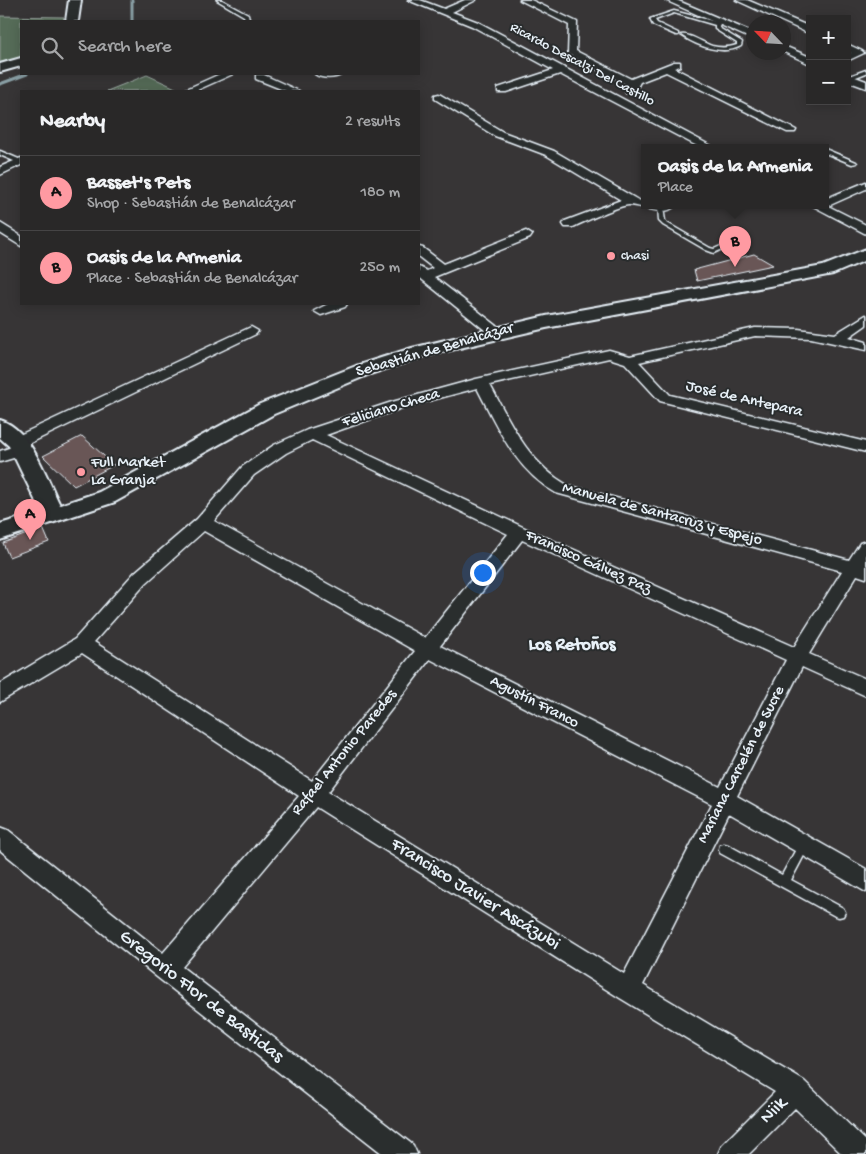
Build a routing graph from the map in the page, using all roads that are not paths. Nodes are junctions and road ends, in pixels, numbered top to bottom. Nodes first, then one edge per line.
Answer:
1 (75, 0) edge
2 (219, 0) edge
3 (412, 0) edge
4 (472, 0) edge
5 (524, 0) edge
6 (668, 0) edge
7 (740, 0) edge
8 (445, 12) junction
9 (72, 20) edge
10 (245, 20) edge
11 (718, 23) junction
12 (806, 29) edge
13 (746, 33) edge
14 (676, 34) dead end
15 (683, 35) dead end
16 (851, 49) edge
17 (791, 53) edge
18 (851, 56) edge
19 (808, 60) edge
20 (20, 62) edge
21 (677, 64) dead end
22 (0, 68) edge
23 (666, 68) junction
24 (560, 71) junction
25 (866, 71) edge
26 (224, 75) edge
27 (851, 76) edge
28 (260, 77) dead end
29 (851, 78) edge
30 (632, 85) junction
31 (866, 85) edge
32 (189, 90) edge
33 (292, 90) edge
34 (502, 90) dead end
35 (603, 94) junction
36 (439, 97) dead end
37 (613, 99) junction
38 (791, 130) dead end
39 (701, 144) edge
40 (829, 152) edge
41 (0, 153) edge
42 (20, 161) edge
43 (20, 162) edge
44 (854, 164) dead end
45 (0, 172) edge
46 (865, 186) edge
47 (631, 200) junction
48 (829, 202) edge
49 (641, 205) edge
50 (661, 209) edge
51 (826, 209) edge
52 (569, 224) dead end
53 (0, 226) edge
54 (866, 230) edge
55 (526, 235) dead end
56 (20, 241) edge
57 (732, 243) dead end
58 (420, 252) edge
59 (866, 254) edge
60 (442, 269) junction
61 (421, 273) edge
62 (337, 305) edge
63 (321, 311) dead end
64 (866, 318) edge
65 (250, 331) dead end
66 (496, 332) junction
67 (839, 338) junction
68 (866, 346) edge
69 (630, 360) junction
70 (481, 382) junction
71 (0, 427) edge
72 (312, 434) junction
73 (20, 446) junction
74 (866, 447) edge
75 (0, 457) edge
76 (54, 516) junction
77 (203, 523) junction
78 (0, 532) edge
79 (519, 532) junction
80 (866, 546) edge
81 (859, 569) edge
82 (82, 644) junction
83 (428, 649) junction
84 (798, 656) junction
85 (866, 688) edge
86 (0, 694) edge
87 (314, 794) junction
88 (725, 800) junction
89 (0, 837) edge
90 (804, 846) junction
91 (724, 849) dead end
92 (784, 881) junction
93 (866, 881) edge
94 (839, 912) dead end
95 (165, 969) junction
96 (628, 990) junction
97 (795, 1090) junction
98 (404, 1154) edge
99 (731, 1154) edge
100 (861, 1154) edge

1 - 9 main road
2 - 10 lane
3 - 8 street, Ricardo Descalzi Del Castillo
4 - 8 street
5 - 30 street
6 - 11 street
7 - 12 street
8 - 24 street, Ricardo Descalzi Del Castillo
11 - 13 street
11 - 14 lane
11 - 15 lane
16 - 18 street
17 - 19 street
20 - 22 main road
21 - 23 street
23 - 30 street
23 - 38 street
24 - 34 street
24 - 35 street, Ricardo Descalzi Del Castillo
25 - 27 lane
26 - 32 street
28 - 33 street
29 - 31 street
30 - 35 street
30 - 37 street
35 - 37 street, Ricardo Descalzi Del Castillo
36 - 47 street
37 - 39 street, Ricardo Descalzi Del Castillo
40 - 44 lane
41 - 42 lane
43 - 45 street
46 - 48 street
47 - 49 street
47 - 52 street
50 - 57 lane
51 - 54 street
53 - 56 street
55 - 60 street
58 - 60 street
59 - 66 main road, Sebastián de Benalcázar
60 - 61 street
61 - 66 street
62 - 63 street
64 - 67 street
65 - 73 street
66 - 76 main road, Sebastián de Benalcázar
67 - 68 street, Feliciano Checa
67 - 69 street, Feliciano Checa
69 - 70 street, Feliciano Checa
69 - 74 street, José de Antepara
70 - 72 street, Feliciano Checa
70 - 81 street, Manuela de Santacruz y Espejo
71 - 73 main road
72 - 77 street, Feliciano Checa
72 - 79 street, Francisco Gálvez Paz
73 - 75 street
73 - 76 main road
76 - 78 main road, Sebastián de Benalcázar
77 - 82 street, Feliciano Checa
77 - 83 street, Agustín Franco
79 - 83 street, Rafael Antonio Paredes
79 - 84 street, Francisco Gálvez Paz
80 - 81 street, Mariana Carcelén de Sucre
81 - 84 street, Mariana Carcelén de Sucre
82 - 86 street, Feliciano Checa
82 - 87 street, Francisco Javier Ascázubi
83 - 87 street, Rafael Antonio Paredes
83 - 88 street, Agustín Franco
84 - 85 street, Francisco Gálvez Paz
84 - 88 street, Mariana Carcelén de Sucre
87 - 95 street, Rafael Antonio Paredes
87 - 96 street, Francisco Javier Ascázubi
88 - 90 street, Agustín Franco
88 - 96 street, Mariana Carcelén de Sucre
89 - 95 street, Gregorio Flor de Bastidas
90 - 92 lane
90 - 93 street, Agustín Franco
91 - 92 lane
92 - 94 lane
95 - 98 street, Gregorio Flor de Bastidas
96 - 97 street, Francisco Javier Ascázubi
97 - 99 street, Niik
97 - 100 street, Francisco Javier Ascázubi

